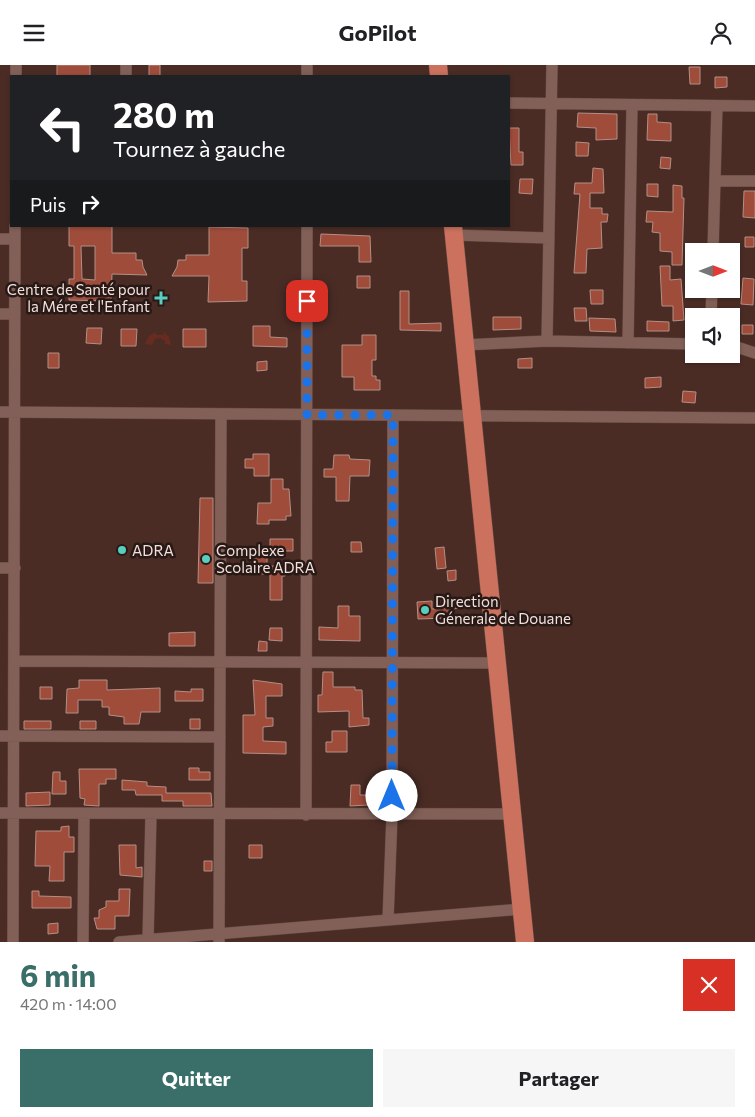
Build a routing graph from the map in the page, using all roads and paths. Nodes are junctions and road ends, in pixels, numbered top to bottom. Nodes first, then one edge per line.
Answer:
1 (552, 65) edge
2 (510, 103) edge
3 (552, 105) junction
4 (632, 105) junction
5 (717, 106) junction
6 (755, 106) edge
7 (715, 181) junction
8 (755, 181) edge
9 (15, 227) edge
10 (307, 227) edge
11 (454, 231) edge
12 (0, 239) edge
13 (15, 239) junction
14 (549, 239) junction
15 (713, 243) edge
16 (0, 314) edge
17 (15, 314) junction
18 (547, 341) junction
19 (628, 343) junction
20 (685, 344) edge
21 (464, 345) junction
22 (740, 348) edge
23 (755, 353) edge
24 (0, 412) edge
25 (15, 412) junction
26 (221, 414) junction
27 (307, 415) junction
28 (393, 415) junction
29 (472, 415) junction
30 (755, 418) edge
31 (0, 568) edge
32 (15, 568) junction
33 (14, 661) junction
34 (220, 661) junction
35 (306, 662) junction
36 (393, 662) junction
37 (496, 663) junction
38 (0, 736) edge
39 (14, 736) junction
40 (220, 737) junction
41 (0, 813) edge
42 (14, 813) junction
43 (84, 813) junction
44 (151, 814) junction
45 (220, 814) junction
46 (513, 814) junction
47 (306, 815) junction
48 (392, 815) junction
49 (522, 909) junction
50 (388, 920) junction
51 (219, 938) edge
52 (148, 940) junction
53 (13, 942) edge
54 (83, 942) edge
55 (119, 942) edge
56 (526, 942) edge

1 - 3 street
2 - 3 street
3 - 4 street
3 - 14 street
4 - 5 street
4 - 19 street
5 - 6 street
5 - 7 street
7 - 8 street
7 - 15 street
9 - 13 street
10 - 27 street
11 - 14 street
11 - 21 highway
12 - 13 street
13 - 17 street
14 - 18 street
16 - 17 street
17 - 25 street
18 - 19 street
18 - 21 street
19 - 20 street
21 - 29 highway
22 - 23 street
24 - 25 street
25 - 26 street
25 - 32 street
26 - 27 street
26 - 34 street
27 - 28 street
27 - 35 street
28 - 29 street
28 - 36 street
29 - 30 street
29 - 37 highway
31 - 32 street
32 - 33 street
33 - 34 street
33 - 39 street
34 - 35 street
34 - 40 street
35 - 36 street
35 - 47 street
36 - 37 street
36 - 48 street
37 - 46 highway
38 - 39 street
39 - 40 street
39 - 42 street
40 - 45 street
41 - 42 street
42 - 43 street
42 - 53 street
43 - 44 street
43 - 54 street
44 - 45 street
44 - 52 street
45 - 47 street
45 - 51 street
46 - 48 street
46 - 49 highway
47 - 48 street
48 - 50 street
49 - 50 street
49 - 56 highway
50 - 51 street
51 - 52 street
52 - 55 street

